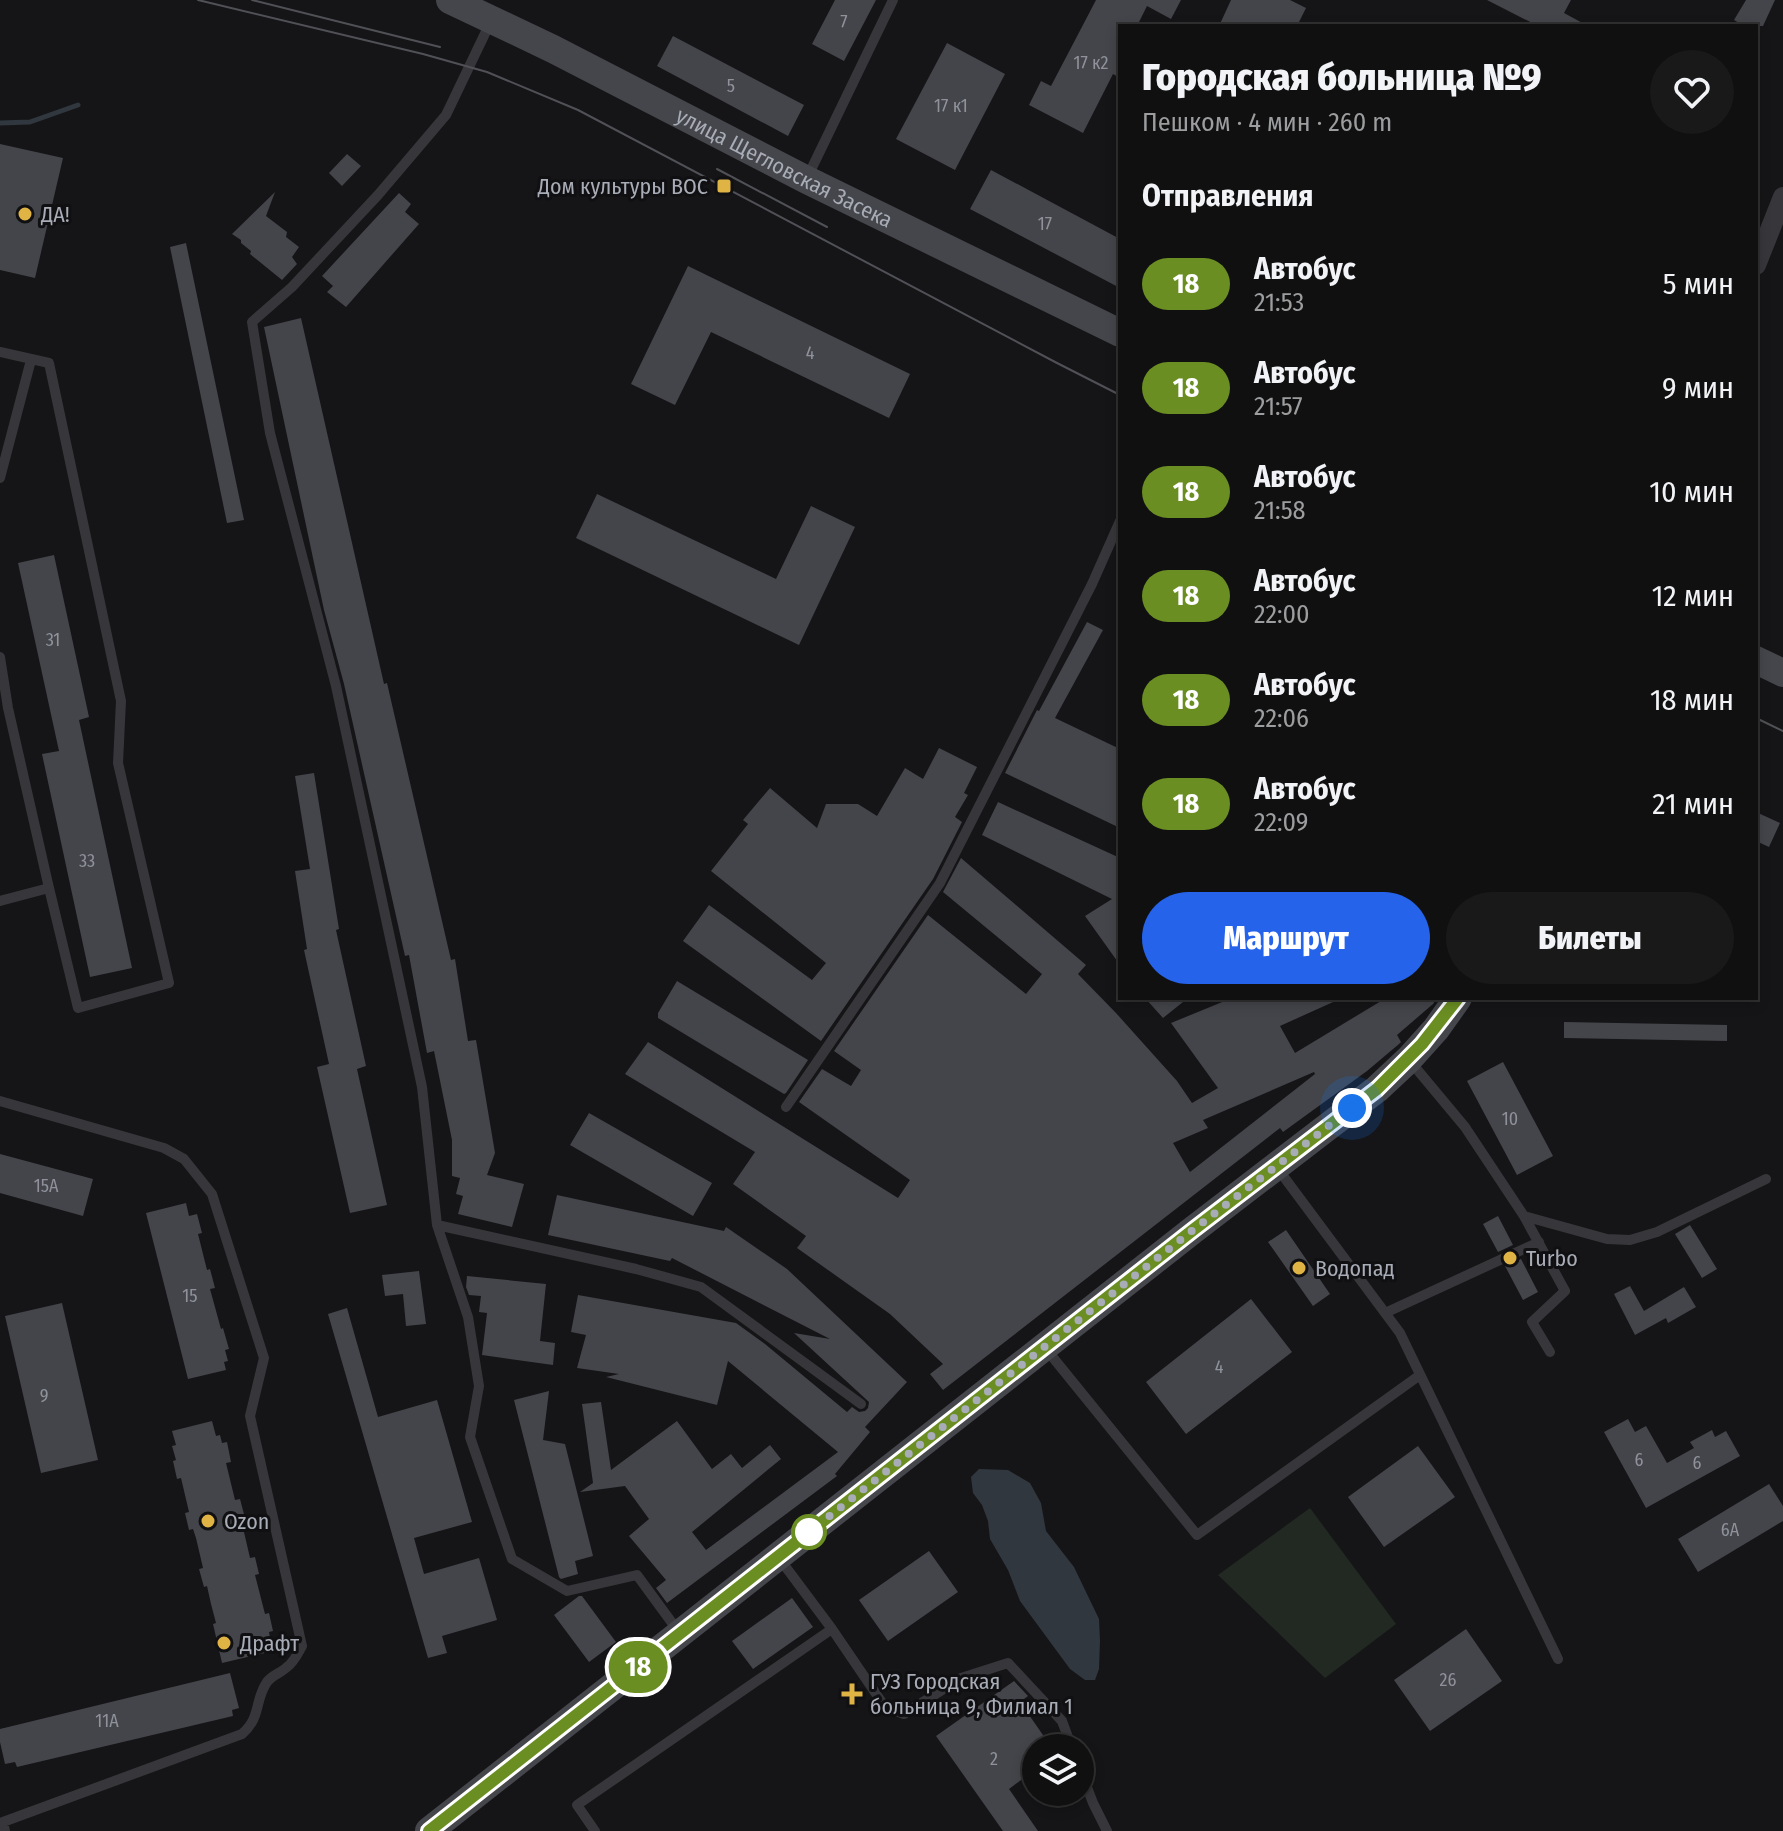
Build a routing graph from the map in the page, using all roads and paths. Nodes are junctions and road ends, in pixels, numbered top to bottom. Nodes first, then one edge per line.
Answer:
1 (450, 0) edge
2 (893, 0) edge
3 (492, 19) junction
4 (807, 180) junction
5 (1783, 197) edge
6 (1758, 260) edge
7 (1118, 332) edge
8 (0, 352) edge
9 (31, 360) junction
10 (0, 478) edge
11 (1118, 526) edge
12 (0, 657) edge
13 (1758, 661) edge
14 (1783, 673) edge
15 (49, 888) junction
16 (0, 901) edge
17 (1457, 1000) edge
18 (1409, 1059) junction
19 (0, 1101) edge
20 (786, 1107) dead end
21 (1277, 1167) junction
22 (1766, 1179) dead end
23 (1524, 1216) junction
24 (437, 1225) junction
25 (1539, 1242) junction
26 (1385, 1313) junction
27 (1044, 1347) junction
28 (1550, 1352) dead end
29 (1420, 1375) junction
30 (861, 1404) dead end
31 (778, 1556) junction
32 (832, 1629) junction
33 (680, 1634) junction
34 (1558, 1659) dead end
35 (1067, 1734) edge
36 (1094, 1805) edge
37 (0, 1810) edge
38 (3, 1825) edge
39 (429, 1831) edge
40 (595, 1831) edge
41 (1107, 1831) edge

1 - 3 street, улица Щегловская Засека
2 - 4 lane
3 - 4 street, улица Щегловская Засека
3 - 24 lane
4 - 7 street, улица Щегловская Засека
5 - 6 street
8 - 9 lane
9 - 10 lane
9 - 15 lane
11 - 20 lane
12 - 15 lane
13 - 14 street
15 - 16 lane
17 - 18 street
18 - 21 street
18 - 23 lane
19 - 38 lane
21 - 26 lane
21 - 27 street
22 - 23 lane
23 - 25 lane
24 - 30 lane
24 - 33 lane
25 - 26 lane
25 - 28 lane
26 - 29 lane
27 - 29 lane
27 - 31 street
29 - 34 lane
31 - 32 lane
31 - 33 street
32 - 35 lane
32 - 40 lane
33 - 39 street
36 - 41 lane
37 - 38 lane

